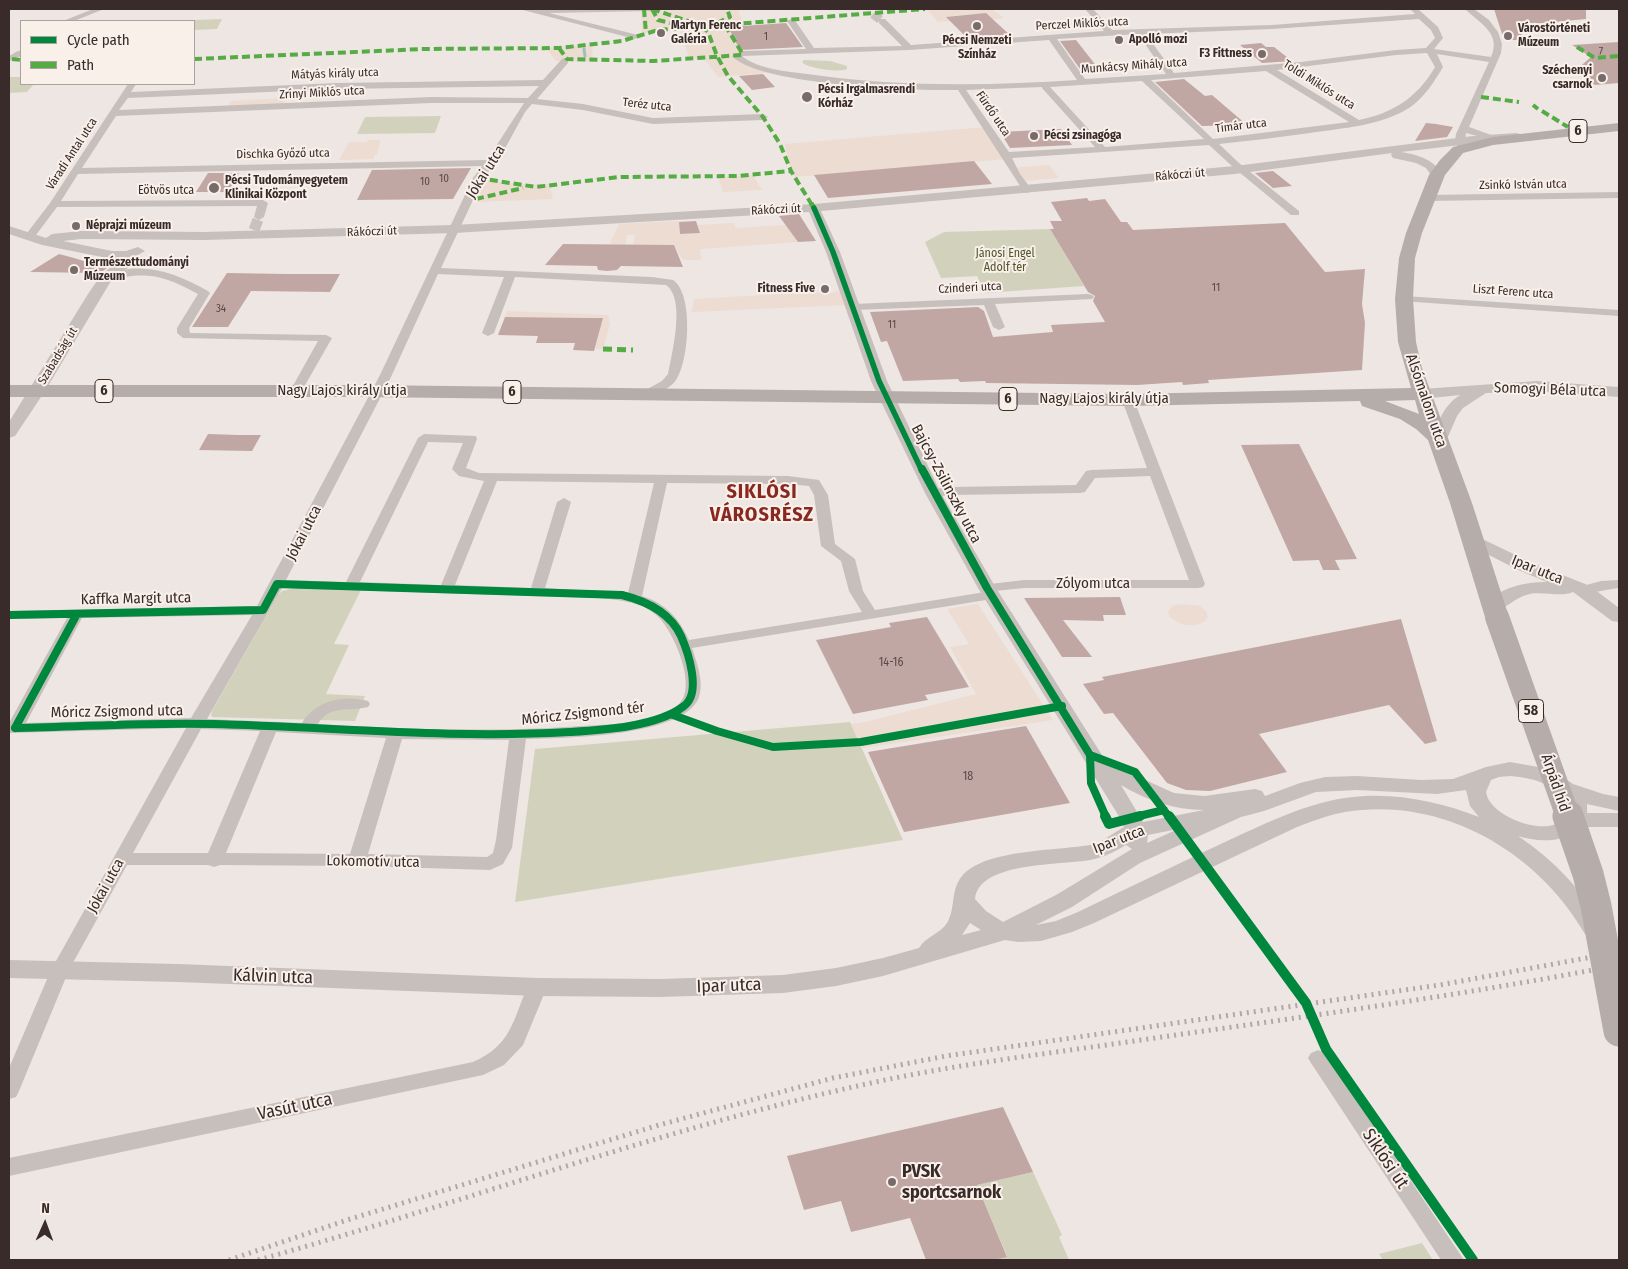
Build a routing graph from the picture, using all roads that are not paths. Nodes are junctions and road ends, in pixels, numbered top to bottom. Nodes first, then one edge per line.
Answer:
1 (99, 9) edge
2 (523, 9) edge
3 (652, 9) edge
4 (1088, 9) edge
5 (1414, 9) edge
6 (1469, 9) edge
7 (534, 11) junction
8 (1423, 16) junction
9 (70, 20) edge
10 (791, 21) dead end
11 (882, 21) tunnel mouth
12 (1140, 32) junction
13 (1110, 33) junction
14 (635, 37) dead end
15 (1051, 37) junction
16 (909, 48) junction
17 (812, 51) junction
18 (1430, 51) junction
19 (742, 53) joint
20 (1494, 60) junction
21 (565, 61) dead end
22 (1268, 68) junction
23 (1172, 76) junction
24 (1144, 78) junction
25 (1083, 82) junction
26 (544, 83) junction
27 (131, 85) edge
28 (1045, 86) junction
29 (960, 87) junction
30 (126, 95) junction
31 (529, 102) junction
32 (115, 113) junction
33 (763, 117) dead end
34 (1357, 123) junction
35 (1619, 127) edge
36 (1463, 128) junction
37 (1536, 136) junction
38 (1492, 137) junction
39 (1212, 142) junction
40 (1415, 148) junction
41 (1102, 149) junction
42 (1458, 149) junction
43 (1376, 152) junction
44 (1006, 156) junction
45 (490, 163) junction
46 (1241, 169) junction
47 (77, 170) junction
48 (1437, 175) junction
49 (1027, 190) junction
50 (1619, 195) edge
51 (1428, 198) junction
52 (54, 204) junction
53 (814, 208) junction
54 (1295, 212) dead end
55 (258, 217) tunnel mouth
56 (454, 229) junction
57 (9, 230) edge
58 (30, 236) junction
59 (186, 236) junction
60 (204, 236) junction
61 (52, 238) junction
62 (136, 248) junction
63 (110, 250) junction
64 (436, 271) junction
65 (511, 274) junction
66 (106, 278) junction
67 (1088, 297) dead end
68 (1404, 299) junction
69 (988, 301) junction
70 (853, 307) junction
71 (1619, 313) edge
72 (1000, 327) dead end
73 (488, 333) dead end
74 (1413, 368) junction
75 (672, 379) junction
76 (1492, 388) junction
77 (9, 391) edge
78 (37, 391) junction
79 (296, 391) junction
80 (377, 391) junction
81 (1619, 392) edge
82 (646, 393) junction
83 (695, 394) junction
84 (1422, 394) junction
85 (1346, 397) junction
86 (888, 398) junction
87 (1128, 400) junction
88 (9, 433) edge
89 (1439, 439) junction
90 (1155, 472) junction
91 (492, 477) junction
92 (660, 479) junction
93 (933, 494) junction
94 (564, 502) dead end
95 (1472, 540) junction
96 (277, 584) junction
97 (1619, 584) edge
98 (351, 586) junction
99 (447, 588) junction
100 (1584, 590) junction
101 (989, 591) junction
102 (537, 592) junction
103 (634, 598) junction
104 (1602, 602) junction
105 (263, 610) junction
106 (1496, 611) junction
107 (77, 614) junction
108 (9, 615) edge
109 (871, 615) junction
110 (1619, 617) edge
111 (685, 645) junction
112 (362, 704) dead end
113 (196, 724) junction
114 (270, 727) junction
115 (12, 728) edge
116 (308, 728) junction
117 (396, 733) junction
118 (518, 735) junction
119 (1090, 755) junction
120 (1481, 778) junction
121 (1406, 786) junction
122 (1566, 789) junction
123 (1296, 790) junction
124 (1619, 804) edge
125 (1484, 810) junction
126 (1232, 813) junction
127 (1575, 820) junction
128 (1619, 820) edge
129 (1134, 825) junction
130 (1132, 858) junction
131 (120, 859) junction
132 (357, 860) junction
133 (214, 861) junction
134 (1172, 875) joint
135 (963, 899) junction
136 (1003, 932) junction
137 (1602, 945) junction
138 (919, 957) junction
139 (9, 969) edge
140 (60, 970) junction
141 (537, 987) junction
142 (1619, 1031) edge
143 (1318, 1058) dead end
144 (9, 1091) edge
145 (9, 1167) edge
146 (1453, 1260) edge

1 - 9 street
2 - 7 street
3 - 7 street
4 - 13 street
5 - 8 street
6 - 20 street
7 - 14 street
8 - 12 street, Perczel Miklós utca
8 - 18 street
10 - 17 street
11 - 16 street
12 - 13 street, Perczel Miklós utca
12 - 23 street
13 - 15 street, Perczel Miklós utca
15 - 16 street, Perczel Miklós utca
15 - 25 street
16 - 17 street, Perczel Miklós utca
17 - 19 street, Perczel Miklós utca
18 - 20 street, Munkácsy Mihály utca
18 - 22 street, Munkácsy Mihály utca
18 - 34 street, Tímár utca
19 - 29 street, Munkácsy Mihály utca
20 - 36 street
21 - 26 street, Jókai utca
22 - 23 street, Munkácsy Mihály utca
22 - 34 street, Toldi Miklós utca
23 - 24 street, Munkácsy Mihály utca
24 - 25 street, Munkácsy Mihály utca
24 - 39 street
25 - 28 street, Munkácsy Mihály utca
26 - 30 street, Mátyás király utca
26 - 31 street, Jókai utca
27 - 30 street, Váradi Antal utca
28 - 29 street, Munkácsy Mihály utca
28 - 41 street
29 - 44 street, Fürdő utca
30 - 32 street, Váradi Antal utca
31 - 32 street, Zrínyi Miklós utca
31 - 33 street, Teréz utca
31 - 45 street, Jókai utca
32 - 47 street, Váradi Antal utca
34 - 39 street, Tímár utca
35 - 37 main road, Rákóczi út / 6
36 - 38 street
36 - 42 street
37 - 38 street, Rákóczi út
37 - 42 main road, Rákóczi út / 6
38 - 42 street, Rákóczi út
39 - 41 street, Tímár utca
39 - 46 street
40 - 42 street, Rákóczi út
40 - 42 street, Rákóczi út
40 - 43 street, Rákóczi út
41 - 44 street, Tímár utca
42 - 43 street, Rákóczi út
42 - 48 main road, Alsómalom utca
43 - 46 street, Rákóczi út
43 - 48 street
44 - 49 street, Fürdő utca
45 - 47 street, Dischka Győző utca
45 - 56 street, Jókai utca
46 - 49 street, Rákóczi út
46 - 54 street
47 - 52 street, Váradi Antal utca
48 - 51 main road, Alsómalom utca
49 - 53 street, Rákóczi út
50 - 51 street, Zsinkó István utca
51 - 68 main road, Alsómalom utca
52 - 55 street, Eötvös utca
52 - 58 street, Váradi Antal utca
53 - 56 street, Rákóczi út
53 - 70 street, Bajcsy-Zsilinszky utca
56 - 60 street, Rákóczi út
56 - 64 street, Jókai utca
57 - 58 street, Rákóczi út
58 - 61 street, Rákóczi út
58 - 63 street, Rákóczi út
59 - 60 street, Rákóczi út
59 - 61 street, Rákóczi út
59 - 62 street, Rákóczi út
60 - 62 street, Rákóczi út
61 - 63 street, Rákóczi út
62 - 63 street
62 - 66 street, Szabadság út
63 - 66 street, Szabadság út
64 - 65 street
64 - 80 street, Jókai utca
65 - 73 street
65 - 75 street
66 - 78 street, Szabadság út
66 - 79 street
67 - 69 street, Czinderi utca
68 - 71 street, Liszt Ferenc utca
68 - 74 main road, Alsómalom utca
69 - 70 street, Czinderi utca
69 - 72 street
70 - 86 street, Bajcsy-Zsilinszky utca
74 - 84 main road, Alsómalom utca
74 - 85 main road, 6
75 - 82 street, Nagy Lajos király útja
75 - 83 street
76 - 81 street, Somogyi Béla utca
76 - 84 street, Somogyi Béla utca
76 - 89 street
77 - 78 main road, 6
78 - 79 main road, Nagy Lajos király útja / 6
78 - 88 street, Szabadság út
79 - 80 main road, Nagy Lajos király útja / 6
80 - 82 main road, Nagy Lajos király útja / 6
80 - 96 street, Jókai utca
82 - 83 main road, Nagy Lajos király útja / 6
83 - 86 main road, Nagy Lajos király útja / 6
84 - 85 main road, Nagy Lajos király útja / 6
84 - 89 main road, Alsómalom utca / 58
85 - 87 main road, Nagy Lajos király útja / 6
85 - 89 main road
86 - 87 main road, Nagy Lajos király útja / 6
86 - 93 street, Bajcsy-Zsilinszky utca
87 - 90 street
89 - 95 main road, Alsómalom utca / 58
90 - 93 street
90 - 101 street, Zólyom utca
91 - 92 street
91 - 98 street
91 - 99 street
92 - 103 street
92 - 109 street
93 - 101 street, Bajcsy-Zsilinszky utca
94 - 102 street
95 - 100 street, Ipar utca
95 - 106 main road, Árpád híd / 58
96 - 98 street, Móricz Zsigmond tér
96 - 105 street, Jókai utca
97 - 100 street
98 - 99 street, Móricz Zsigmond tér
99 - 102 street, Móricz Zsigmond tér
100 - 104 street, Ipar utca
101 - 109 street, Zólyom utca
101 - 119 street, Bajcsy-Zsilinszky utca
102 - 103 street, Móricz Zsigmond tér
103 - 111 street, Móricz Zsigmond tér
104 - 106 street, Ipar utca
104 - 110 street, Ipar utca
105 - 107 street, Kaffka Margit utca
105 - 113 street, Jókai utca
106 - 137 main road, Árpád híd / 58, bridge
107 - 108 street, Kaffka Margit utca
107 - 115 street
109 - 111 street, Zólyom utca
111 - 118 street, Móricz Zsigmond tér
112 - 116 street
113 - 114 street, Móricz Zsigmond tér
113 - 115 street, Móricz Zsigmond utca
113 - 131 street, Jókai utca
114 - 116 street, Móricz Zsigmond tér
114 - 133 street
116 - 117 street, Móricz Zsigmond tér
117 - 118 street, Móricz Zsigmond tér
117 - 132 street
118 - 132 street, Lokomotív utca
119 - 123 street
119 - 129 street, Bajcsy-Zsilinszky utca
120 - 121 street, Ipar utca
120 - 122 street, Ipar utca
120 - 125 street
121 - 123 street, Ipar utca
121 - 125 street, Ipar utca
122 - 124 street, Ipar utca
122 - 127 street
123 - 126 street, Ipar utca
125 - 127 street, Ipar utca
126 - 129 street, Ipar utca
126 - 130 street, Ipar utca
127 - 128 street, Ipar utca
129 - 130 street
129 - 135 street, Ipar utca
130 - 136 street, Ipar utca
131 - 133 street, Lokomotív utca
131 - 140 street, Jókai utca
132 - 133 street, Lokomotív utca
134 - 136 street
134 - 137 street
135 - 136 street
135 - 138 street, Ipar utca
136 - 138 street, Ipar utca
137 - 142 main road, Árpád híd / 58, bridge
138 - 141 street, Ipar utca
139 - 140 street, Kálvin utca
140 - 141 street, Kálvin utca
140 - 144 street, Jókai utca
141 - 145 street, Vasút utca
143 - 146 street, Siklósi út

